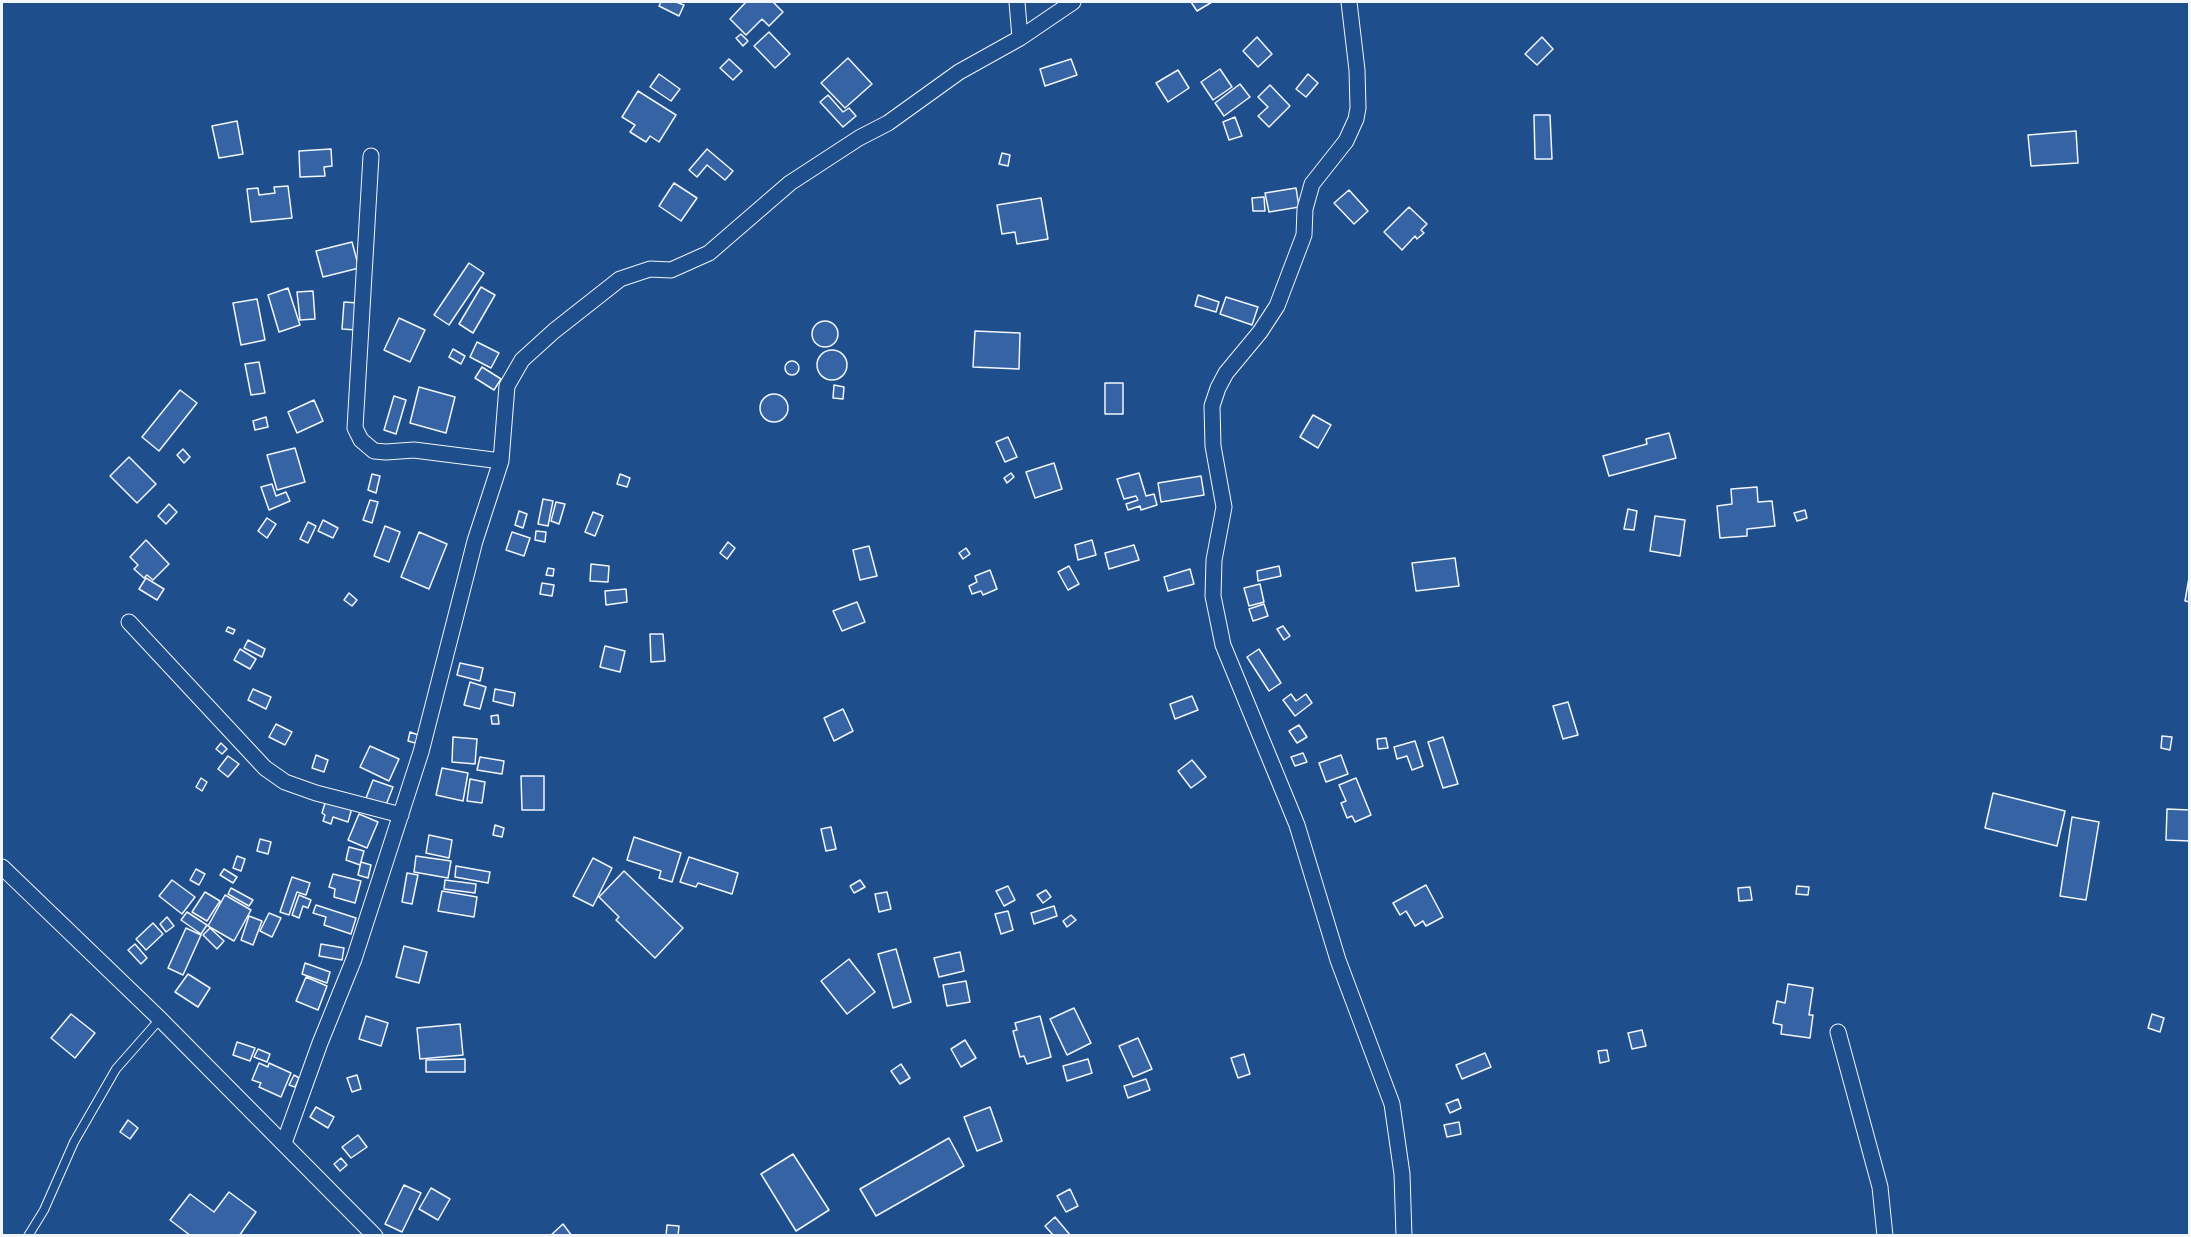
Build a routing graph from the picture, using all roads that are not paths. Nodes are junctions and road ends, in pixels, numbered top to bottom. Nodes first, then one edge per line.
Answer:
1 (1017, 2) edge
2 (1073, 2) edge
3 (1349, 2) edge
4 (1020, 38) junction
5 (371, 156) dead end
6 (501, 461) junction
7 (129, 622) dead end
8 (401, 815) junction
9 (2, 867) edge
10 (160, 1019) junction
11 (1838, 1032) dead end
12 (284, 1143) junction
13 (28, 1236) edge
14 (375, 1236) edge
15 (1404, 1236) edge
16 (1885, 1236) edge

1 - 4 street
2 - 4 street
3 - 15 street
4 - 6 street
5 - 6 street
6 - 8 street
7 - 8 street
8 - 12 street
9 - 10 street
10 - 12 street
10 - 13 lane
11 - 16 street
12 - 14 street

